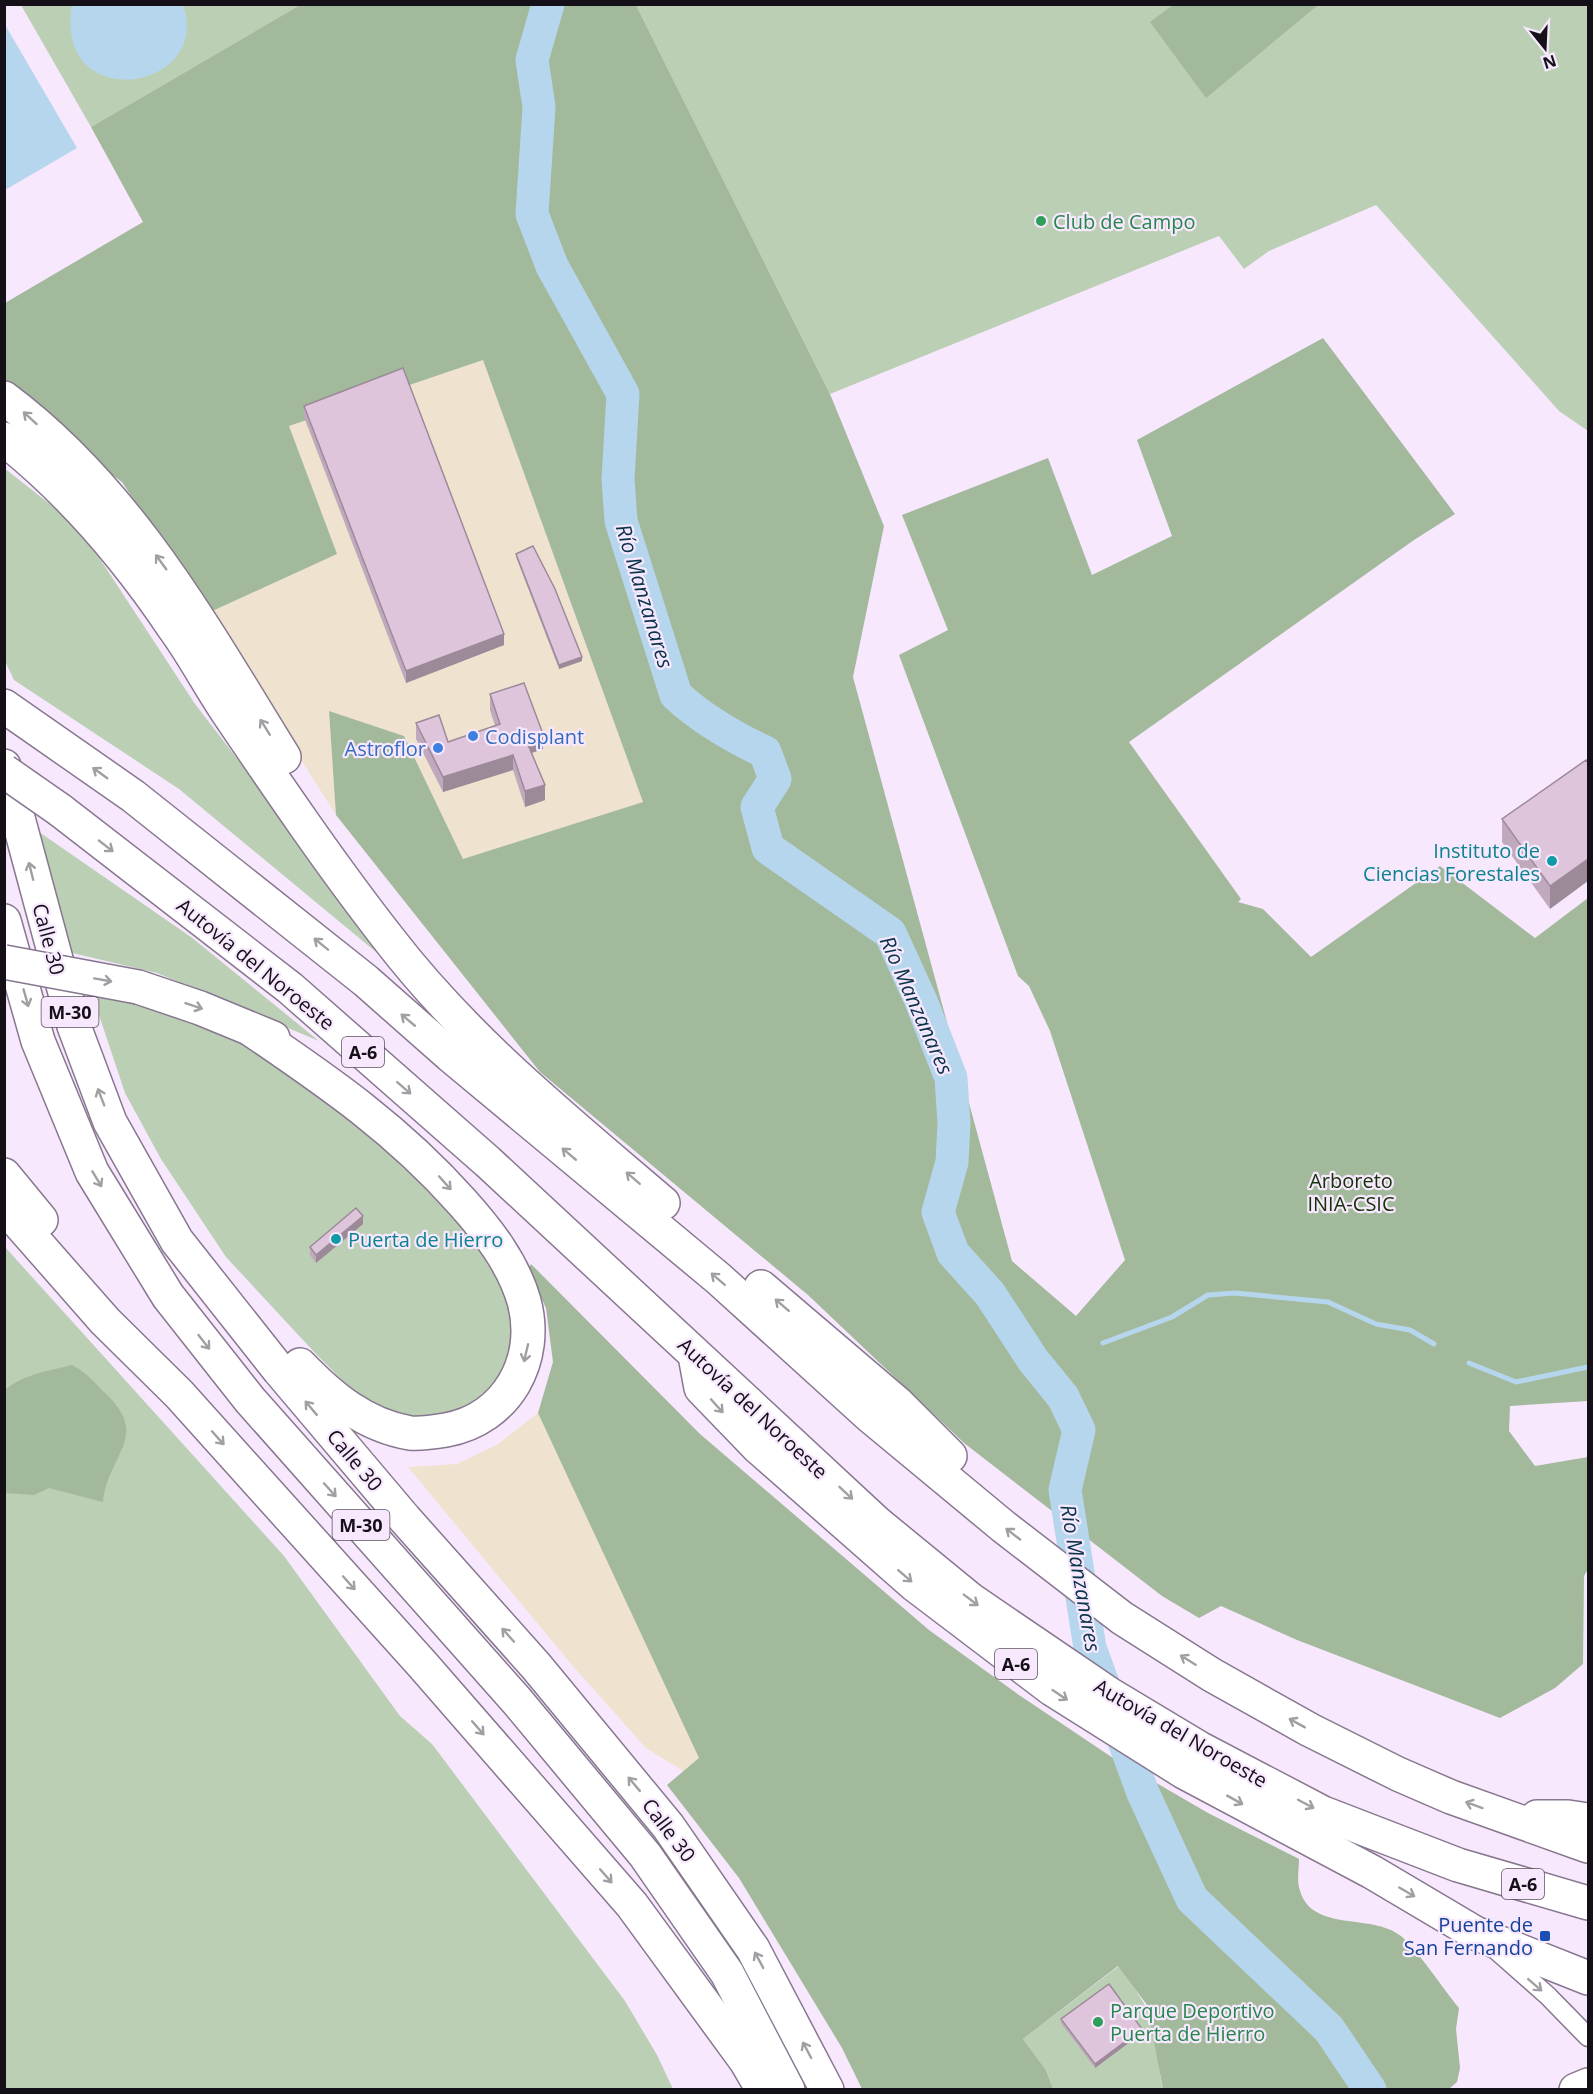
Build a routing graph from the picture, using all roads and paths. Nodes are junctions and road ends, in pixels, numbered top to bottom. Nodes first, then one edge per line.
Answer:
1 (4, 398) edge
2 (4, 439) edge
3 (4, 462) edge
4 (4, 706) edge
5 (224, 708) junction
6 (4, 766) edge
7 (4, 771) edge
8 (4, 921) edge
9 (4, 962) edge
10 (252, 1030) junction
11 (569, 1121) junction
12 (4, 1175) edge
13 (4, 1206) edge
14 (177, 1241) junction
15 (650, 1314) junction
16 (179, 1394) junction
17 (942, 1463) junction
18 (1244, 1681) junction
19 (1191, 1760) junction
20 (1507, 1817) junction
21 (1582, 1820) edge
22 (1588, 1846) edge
23 (1588, 1903) edge
24 (1475, 1933) junction
25 (1588, 1978) edge
26 (1588, 2037) edge
27 (763, 2090) edge
28 (788, 2090) edge
29 (827, 2090) edge

11 -> 1 highway
2 - 5 highway
3 - 5 highway
17 -> 4 highway, A-6
5 - 11 highway
14 -> 6 highway, Calle 30 / M-30
7 -> 15 highway, Autovía del Noroeste / A-6, bridge
8 -> 28 highway, Calle 30 / M-30
9 -> 10 highway, bridge
10 -> 14 highway
10 - 15 highway
17 -> 11 highway
12 - 16 highway
13 - 16 highway
29 -> 14 highway, Calle 30 / M-30
15 -> 19 highway, Autovía del Noroeste / A-6
16 -> 27 highway
18 -> 17 highway, A-6
20 -> 18 highway, A-6
18 - 21 highway, A-6
19 -> 23 highway, Autovía del Noroeste / A-6
19 -> 24 highway, A-6
20 - 21 highway, A-6
20 - 22 highway, A-6
24 - 25 highway, A-6
24 -> 26 street

